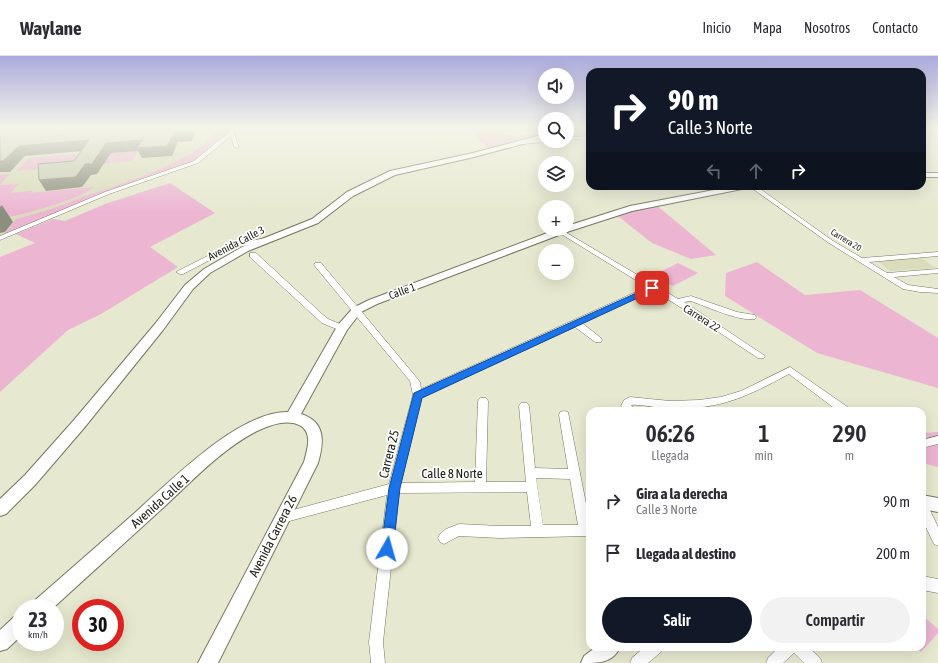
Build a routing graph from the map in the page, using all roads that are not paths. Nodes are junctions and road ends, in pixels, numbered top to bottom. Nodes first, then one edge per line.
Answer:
1 (205, 155) edge
2 (467, 155) edge
3 (938, 174) edge
4 (926, 175) edge
5 (727, 190) edge
6 (758, 190) edge
7 (574, 227) edge
8 (548, 236) edge
9 (573, 236) edge
10 (0, 238) edge
11 (270, 239) junction
12 (938, 254) edge
13 (253, 255) dead end
14 (862, 260) junction
15 (318, 265) dead end
16 (938, 271) edge
17 (180, 272) dead end
18 (886, 275) junction
19 (652, 288) junction
20 (938, 290) edge
21 (676, 302) junction
22 (357, 310) junction
23 (752, 317) dead end
24 (577, 324) junction
25 (342, 328) junction
26 (598, 340) dead end
27 (761, 356) dead end
28 (418, 396) junction
29 (483, 401) dead end
30 (524, 406) dead end
31 (629, 407) edge
32 (840, 407) edge
33 (564, 415) dead end
34 (292, 418) junction
35 (938, 440) edge
36 (926, 443) edge
37 (530, 473) junction
38 (574, 474) junction
39 (480, 487) junction
40 (531, 487) junction
41 (394, 488) junction
42 (926, 502) edge
43 (938, 504) edge
44 (0, 509) edge
45 (282, 518) junction
46 (586, 522) edge
47 (930, 523) edge
48 (586, 530) edge
49 (538, 531) junction
50 (444, 538) dead end
51 (938, 540) edge
52 (926, 584) edge
53 (938, 586) edge
54 (49, 599) edge
55 (12, 632) edge
56 (0, 642) edge
57 (606, 651) edge
58 (652, 651) edge
59 (785, 651) edge
60 (802, 651) edge
61 (643, 661) edge
62 (208, 663) edge
63 (378, 663) edge
64 (591, 663) edge
65 (773, 663) edge
66 (814, 663) edge

1 - 10 street
2 - 11 street, Avenida Calle 3
3 - 4 street
5 - 7 street, Calle 1
6 - 14 street, Carrera 20
8 - 22 street, Calle 1
9 - 19 street, Carrera 22
11 - 17 street
11 - 44 street, Avenida Calle 3
12 - 14 street
13 - 25 street
14 - 18 street, Carrera 20
15 - 22 street
16 - 18 street
18 - 20 street, Carrera 20
19 - 21 street, Carrera 22
19 - 24 street
21 - 23 street
21 - 27 street, Carrera 22
22 - 25 street, Calle 1
22 - 28 street
24 - 26 street
24 - 28 street
25 - 34 street, Calle 1
28 - 41 street, Carrera 25
29 - 39 street
30 - 37 street
31 - 32 street
33 - 38 street
34 - 45 street, Avenida Carrera 26
34 - 54 street, Avenida Calle 1
35 - 36 street
37 - 38 street
37 - 40 street
38 - 46 street
39 - 40 street, Calle 8 Norte
39 - 41 street, Calle 8 Norte
40 - 49 street
41 - 45 street, Calle 8 Norte
41 - 63 street, Carrera 25
42 - 43 street
45 - 62 street, Avenida Carrera 26
47 - 51 street
48 - 49 street
49 - 50 street
52 - 53 street
55 - 56 street
57 - 64 street
58 - 61 street
59 - 65 street
60 - 66 street

